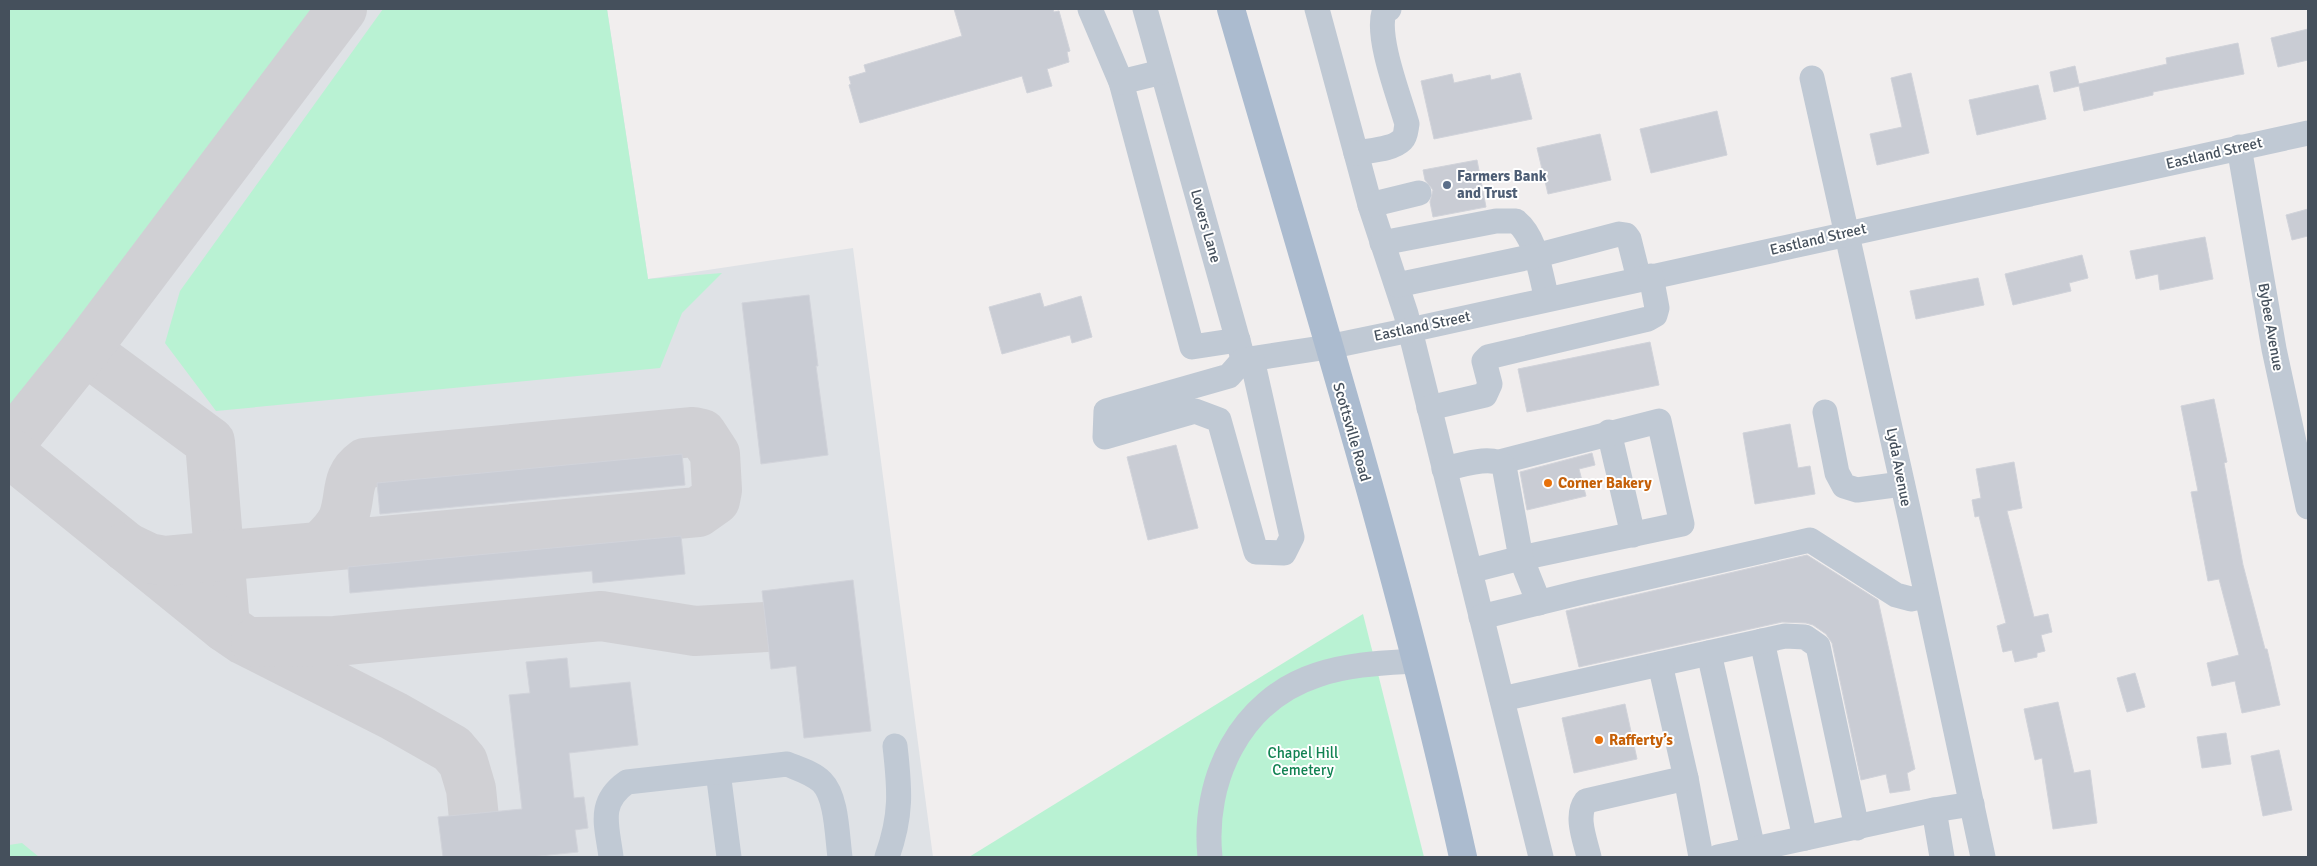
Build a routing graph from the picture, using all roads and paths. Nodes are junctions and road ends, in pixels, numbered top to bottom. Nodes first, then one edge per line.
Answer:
1 (1090, 9) edge
2 (1145, 9) edge
3 (1231, 9) edge
4 (1317, 9) edge
5 (1389, 9) edge
6 (1162, 72) junction
7 (1812, 78) dead end
8 (1121, 82) junction
9 (2308, 133) edge
10 (2239, 147) junction
11 (1356, 153) junction
12 (1419, 193) dead end
13 (1370, 205) junction
14 (1847, 233) junction
15 (1382, 243) junction
16 (1535, 256) junction
17 (1645, 278) junction
18 (1398, 286) junction
19 (1546, 299) junction
20 (1410, 330) junction
21 (1328, 346) junction
22 (1244, 353) junction
23 (1429, 408) junction
24 (1825, 412) dead end
25 (1609, 432) junction
26 (1499, 462) junction
27 (1444, 469) junction
28 (1902, 484) junction
29 (2308, 507) edge
30 (1632, 535) junction
31 (1522, 558) junction
32 (1470, 571) junction
33 (1926, 596) junction
34 (1539, 603) junction
35 (1481, 618) junction
36 (1762, 641) junction
37 (1708, 653) junction
38 (1416, 661) junction
39 (1660, 664) junction
40 (1502, 699) junction
41 (895, 746) dead end
42 (718, 772) junction
43 (1686, 778) junction
44 (1972, 804) junction
45 (1934, 810) junction
46 (1857, 828) junction
47 (1797, 846) edge
48 (1753, 849) junction
49 (610, 857) edge
50 (729, 857) edge
51 (840, 857) edge
52 (886, 857) edge
53 (1210, 857) edge
54 (1463, 857) edge
55 (1541, 857) edge
56 (1589, 857) edge
57 (1702, 857) edge
58 (1718, 857) edge
59 (1942, 857) edge
60 (1983, 857) edge

1 - 8 street
2 - 6 street, Lovers Lane
3 - 21 main road, Scottsville Road
4 - 11 street
5 - 11 street
6 - 8 street
6 - 22 street, Lovers Lane
7 - 14 street, Lyda Avenue
8 - 22 street
9 - 10 street, Eastland Street
10 - 14 street, Eastland Street
10 - 29 street, Bybee Avenue
11 - 13 street
12 - 13 street
13 - 15 street
14 - 17 street, Eastland Street
14 - 28 street, Lyda Avenue
15 - 16 street
15 - 18 street
16 - 17 street
16 - 18 street
16 - 19 street
17 - 19 street, Eastland Street
17 - 23 street
18 - 20 street
19 - 20 street, Eastland Street
20 - 21 street, Eastland Street
20 - 23 street
21 - 22 street
21 - 38 main road, Scottsville Road
22 - 22 street, Lovers Lane
23 - 27 street
24 - 28 street
25 - 26 street
25 - 30 street
25 - 30 street
26 - 27 street
26 - 31 street
27 - 32 street
28 - 33 street, Lyda Avenue
30 - 31 street
31 - 32 street
31 - 34 street
32 - 35 street
33 - 34 street
33 - 44 street, Lyda Avenue
34 - 35 street
35 - 40 street
36 - 37 street
36 - 46 street
36 - 47 street
37 - 39 street
37 - 48 street
38 - 53 street
38 - 54 main road, Scottsville Road
39 - 40 street
39 - 43 street
40 - 55 street
41 - 52 street
42 - 49 street
42 - 50 street
42 - 51 street
43 - 56 street
43 - 57 street
44 - 45 street
44 - 60 street, Lyda Avenue
45 - 46 street
45 - 59 street
46 - 47 street
47 - 48 street
48 - 58 street

